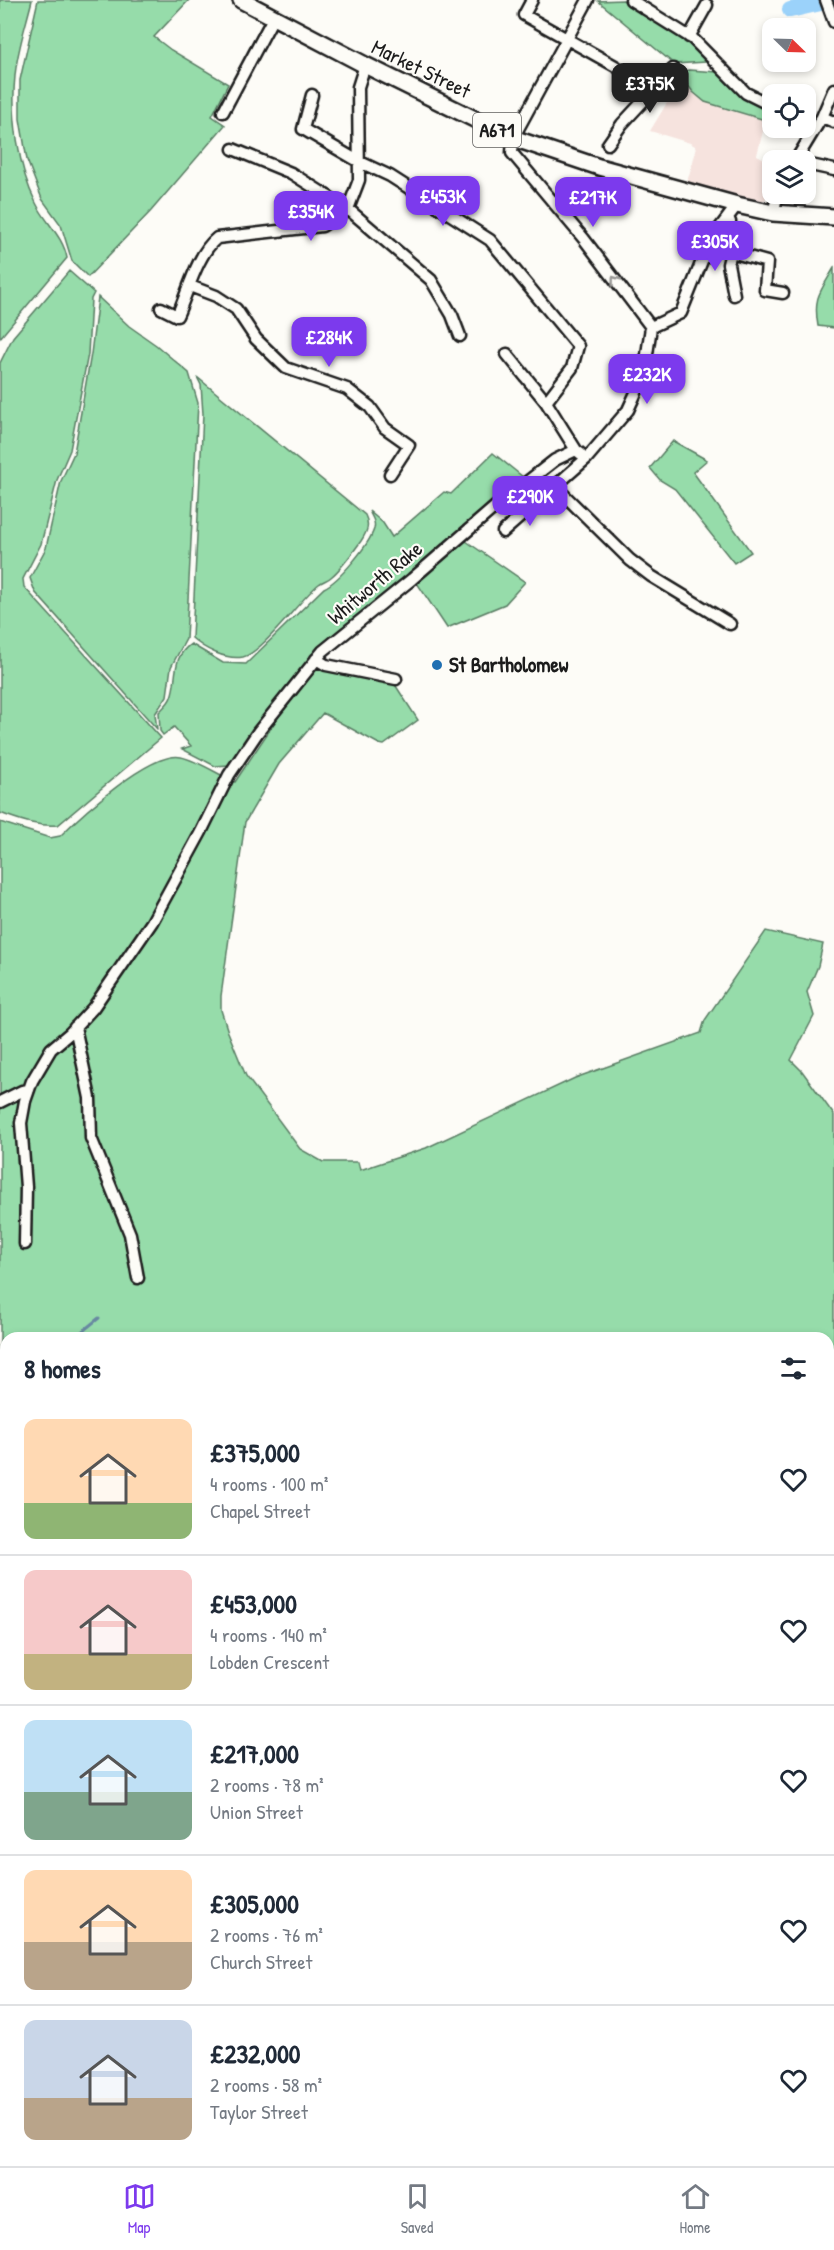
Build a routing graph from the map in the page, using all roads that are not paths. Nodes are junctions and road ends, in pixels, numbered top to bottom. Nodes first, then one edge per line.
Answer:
1 (241, 0) edge
2 (532, 0) edge
3 (588, 0) edge
4 (631, 0) edge
5 (826, 0) edge
6 (707, 5) dead end
7 (273, 18) junction
8 (834, 20) edge
9 (689, 37) junction
10 (567, 38) junction
11 (365, 65) junction
12 (617, 67) dead end
13 (674, 69) dead end
14 (834, 89) edge
15 (312, 95) dead end
16 (762, 101) edge
17 (223, 112) dead end
18 (819, 122) junction
19 (834, 122) edge
20 (513, 138) junction
21 (608, 144) dead end
22 (233, 148) dead end
23 (802, 150) edge
24 (358, 161) junction
25 (816, 166) edge
26 (834, 170) edge
27 (775, 204) edge
28 (348, 209) junction
29 (732, 211) junction
30 (773, 213) junction
31 (834, 217) edge
32 (731, 252) junction
33 (190, 286) junction
34 (783, 293) dead end
35 (734, 295) dead end
36 (161, 308) dead end
37 (651, 327) junction
38 (460, 336) dead end
39 (507, 354) dead end
40 (546, 402) junction
41 (576, 450) junction
42 (587, 458) junction
43 (390, 474) dead end
44 (555, 486) junction
45 (502, 532) dead end
46 (730, 624) dead end
47 (316, 659) junction
48 (396, 679) dead end
49 (75, 1027) junction
50 (29, 1090) junction
51 (0, 1102) edge
52 (25, 1244) dead end
53 (138, 1278) dead end

1 - 7 main road, Market Street / A671
2 - 10 street
3 - 10 street
4 - 9 street
5 - 8 street
6 - 9 street
7 - 11 main road, Market Street / A671
7 - 17 street
9 - 16 street
10 - 12 street
10 - 20 street
11 - 20 main road, Market Street / A671
11 - 24 street
13 - 21 street
14 - 18 street
15 - 24 street
18 - 19 street
18 - 23 street
20 - 29 main road, Market Street / A671
37 -> 20 street
22 - 28 street
24 - 28 street
24 - 40 street
25 - 26 street
27 - 30 street
28 - 33 street
28 - 38 street
29 - 30 main road, Market Street / A671
29 - 32 street
29 - 37 street
30 - 31 main road, Market Street / A671
32 - 34 street
32 - 35 street
33 - 36 street
33 - 43 street
37 - 42 street
39 - 40 street
40 - 41 street
41 - 42 street
41 - 47 street, Whitworth Rake
42 - 44 street
44 - 45 street
44 - 46 street
47 - 48 street
47 - 49 street, Whitworth Rake
49 - 50 street, Whitworth Rake
49 - 53 street
50 - 51 street
50 - 52 street, Whitworth Rake

